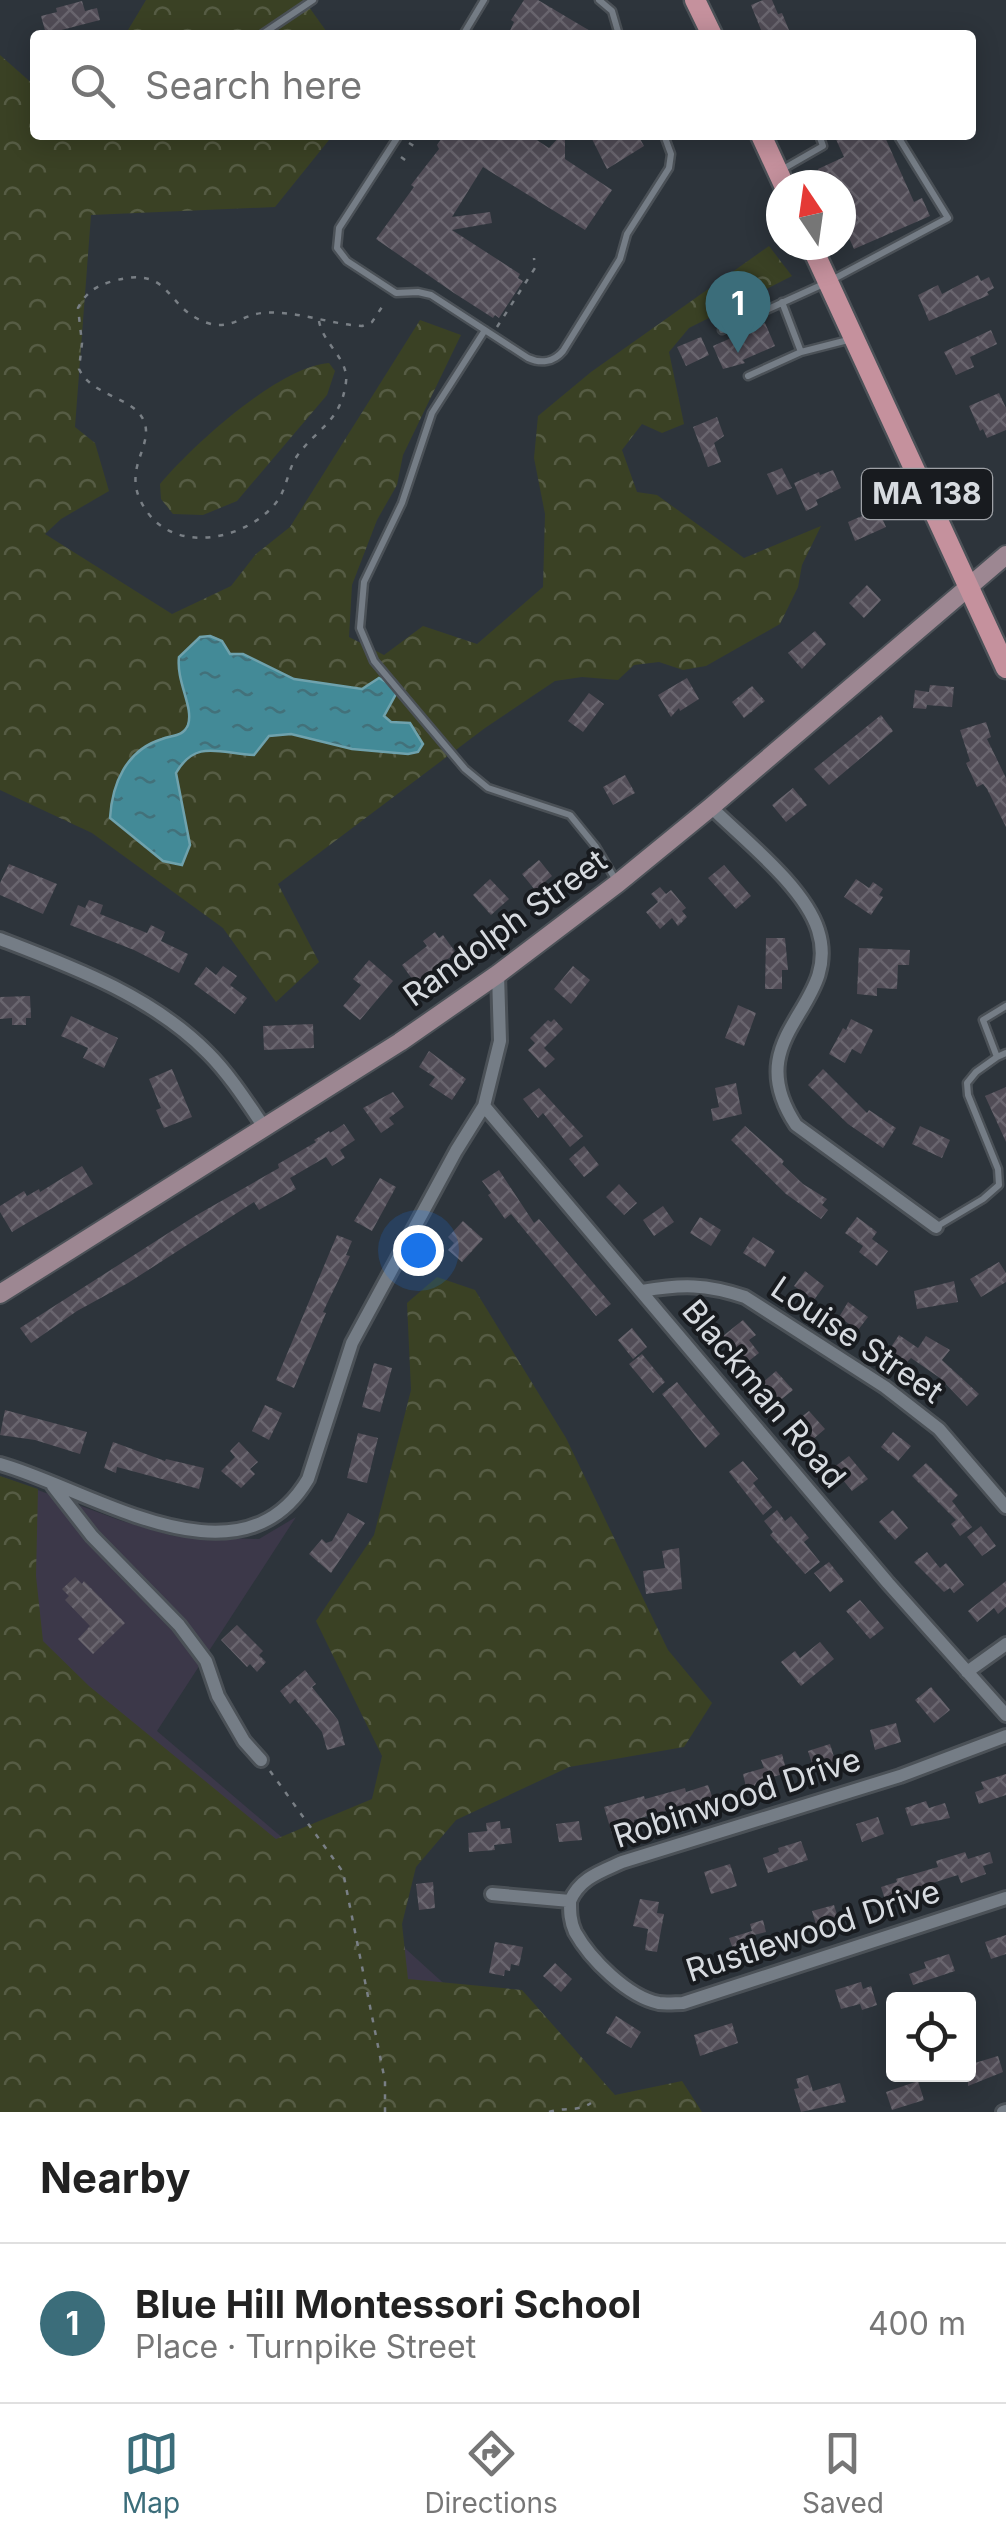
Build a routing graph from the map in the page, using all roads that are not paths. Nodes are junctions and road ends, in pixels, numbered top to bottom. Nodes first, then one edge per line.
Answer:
1 (313, 0) edge
2 (484, 0) edge
3 (600, 0) edge
4 (695, 0) edge
5 (268, 30) edge
6 (466, 30) edge
7 (617, 30) edge
8 (710, 30) edge
9 (400, 140) edge
10 (665, 140) edge
11 (763, 140) edge
12 (821, 140) edge
13 (900, 140) edge
14 (777, 170) edge
15 (792, 170) edge
16 (818, 260) edge
17 (828, 282) junction
18 (782, 302) junction
19 (485, 330) junction
20 (722, 330) dead end
21 (853, 338) junction
22 (801, 352) junction
23 (748, 376) dead end
24 (1006, 555) edge
25 (969, 585) junction
26 (1006, 668) edge
27 (710, 807) junction
28 (618, 884) junction
29 (0, 939) edge
30 (498, 974) junction
31 (1006, 1006) edge
32 (1006, 1053) edge
33 (997, 1058) junction
34 (484, 1106) junction
35 (264, 1127) junction
36 (936, 1227) joint
37 (642, 1291) junction
38 (0, 1294) edge
39 (0, 1464) edge
40 (51, 1482) junction
41 (1006, 1507) edge
42 (1006, 1644) edge
43 (968, 1672) junction
44 (1006, 1715) edge
45 (1006, 1736) edge
46 (262, 1760) road end
47 (492, 1894) dead end
48 (1006, 1898) edge
49 (570, 1901) junction

1 - 5 lane
2 - 6 lane
3 - 7 lane
4 - 8 main road
9 - 19 lane
10 - 19 lane
11 - 14 main road
12 - 15 lane
13 - 17 lane
16 - 17 main road, MA 138
17 - 18 lane
17 - 21 main road, MA 138
18 - 20 lane
18 - 22 lane
19 - 28 lane
21 - 22 lane
21 - 25 main road, MA 138
22 - 23 lane
24 - 25 main road, Randolph Street
25 - 26 main road, MA 138
25 - 27 main road, Randolph Street
27 - 28 main road, Randolph Street
27 - 36 street
28 - 30 main road, Randolph Street
29 - 35 street
30 - 34 street
30 - 35 main road, Randolph Street
31 - 33 lane
32 - 33 lane
33 - 36 lane
34 - 37 street, Blackman Road
34 - 40 street
35 - 38 main road, Randolph Street
37 - 41 street, Louise Street
37 - 43 street, Blackman Road
39 - 40 street
40 - 46 street
42 - 43 street
43 - 44 street, Blackman Road
45 - 49 street, Robinwood Drive
47 - 49 street
48 - 49 street, Rustlewood Drive

